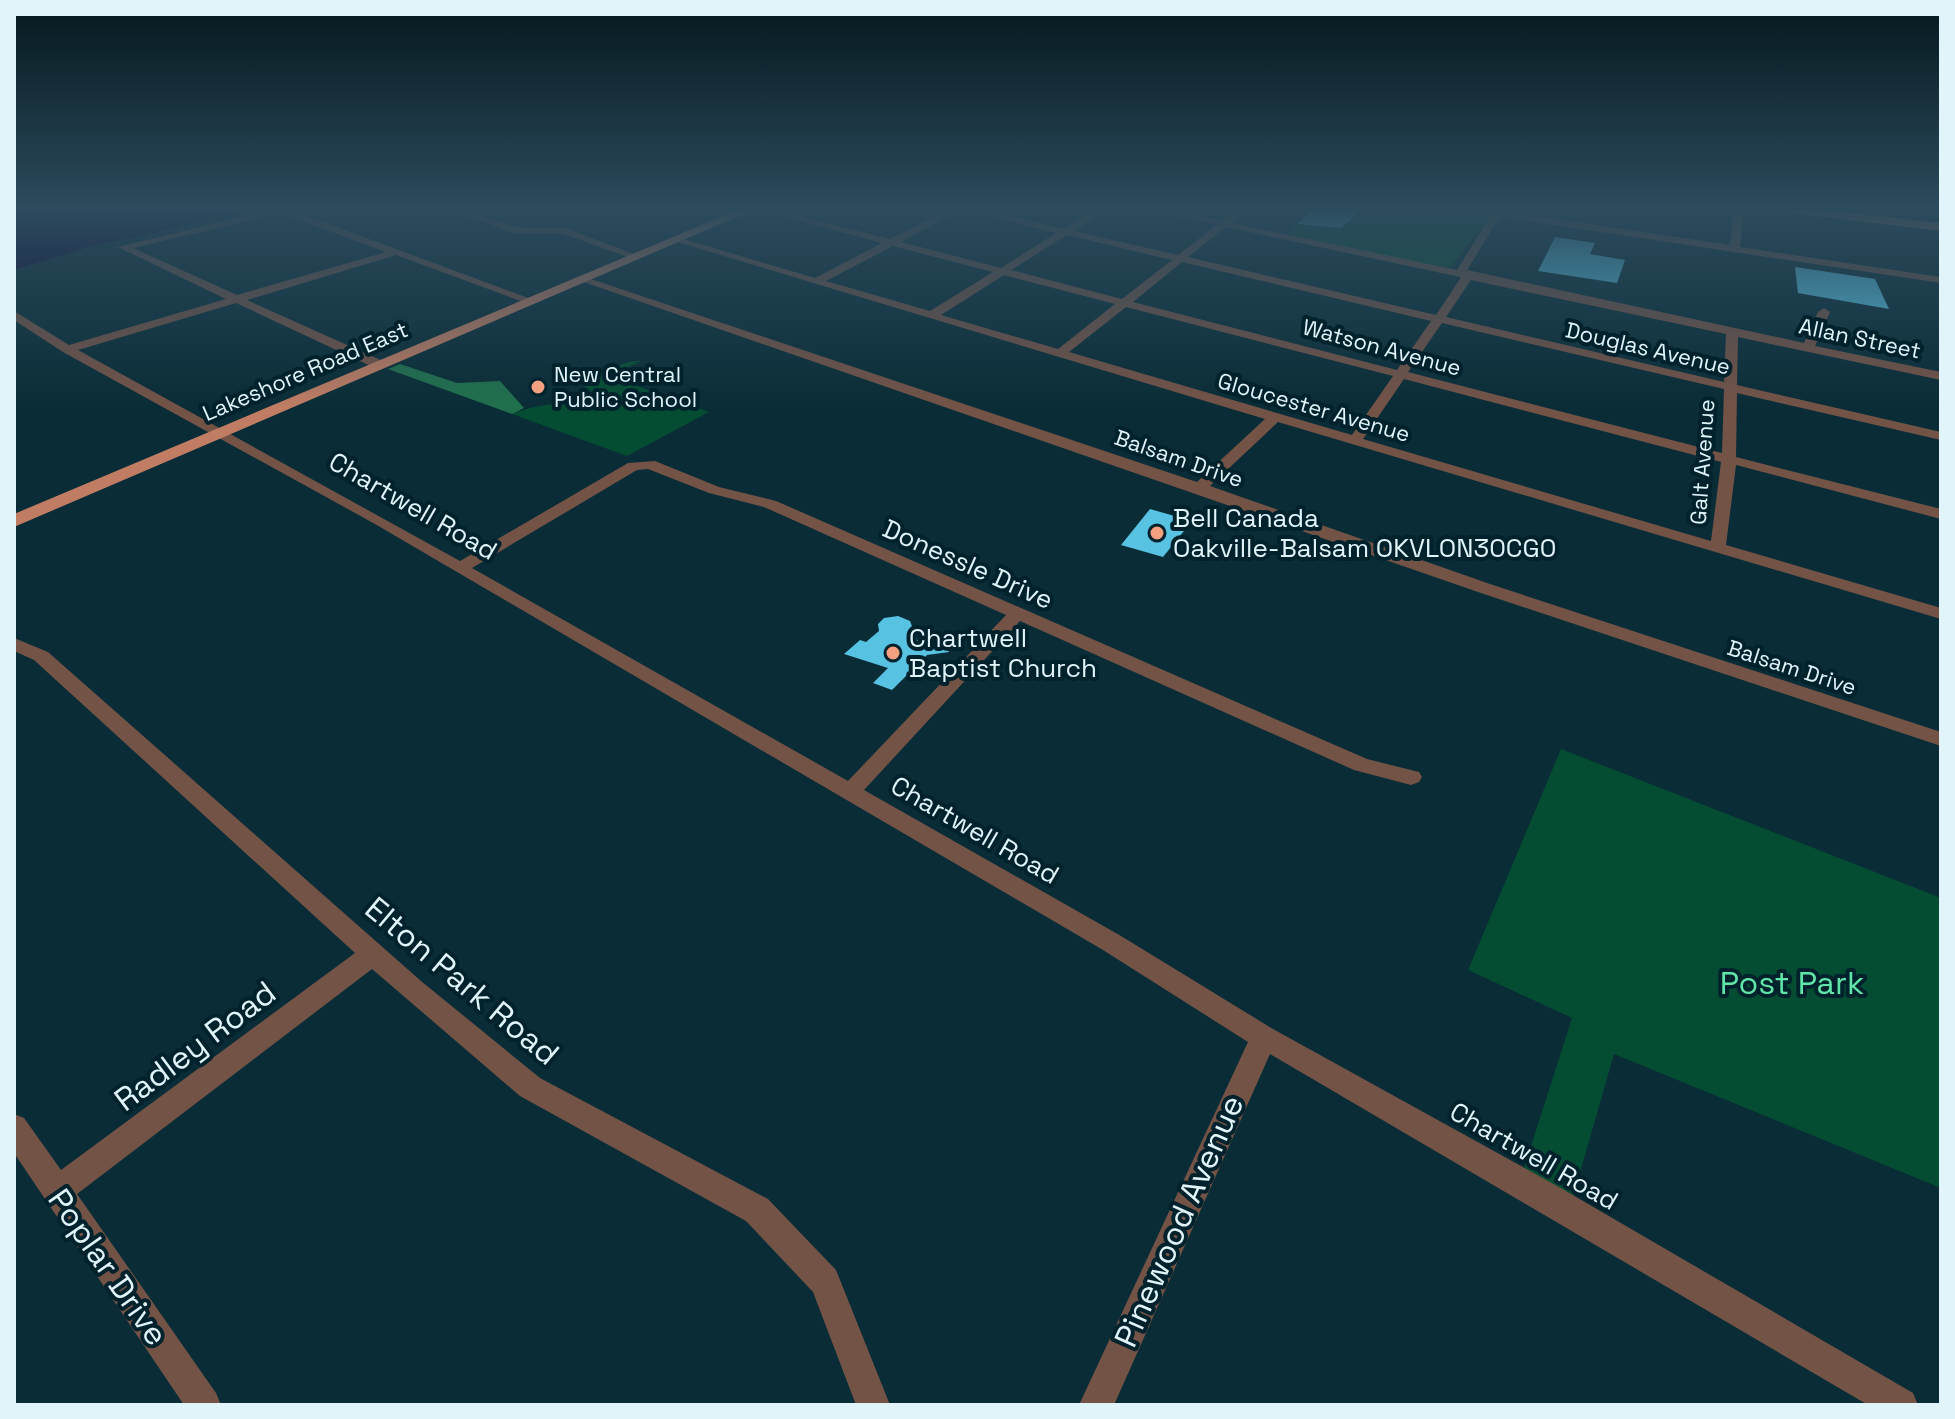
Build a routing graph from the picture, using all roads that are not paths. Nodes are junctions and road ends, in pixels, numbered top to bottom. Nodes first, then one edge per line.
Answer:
1 (185, 276) edge
2 (313, 276) edge
3 (463, 276) edge
4 (593, 276) edge
5 (796, 276) edge
6 (827, 276) edge
7 (994, 276) edge
8 (1022, 276) edge
9 (1159, 276) edge
10 (1250, 276) edge
11 (1465, 276) edge
12 (1470, 276) edge
13 (1916, 276) edge
14 (584, 280) junction
15 (1941, 280) edge
16 (815, 282) junction
17 (234, 299) junction
18 (533, 302) junction
19 (1125, 303) junction
20 (1824, 312) dead end
21 (14, 315) edge
22 (931, 316) junction
23 (1439, 319) junction
24 (1732, 332) junction
25 (1808, 348) junction
26 (67, 349) junction
27 (1059, 354) junction
28 (380, 365) junction
29 (1401, 374) junction
30 (1941, 376) edge
31 (1729, 387) junction
32 (1274, 418) junction
33 (222, 432) junction
34 (1941, 436) edge
35 (1354, 442) junction
36 (1729, 460) junction
37 (1200, 488) junction
38 (1941, 514) edge
39 (14, 521) edge
40 (1718, 547) junction
41 (460, 568) junction
42 (1017, 614) junction
43 (1941, 614) edge
44 (14, 644) edge
45 (1941, 739) edge
46 (1411, 777) dead end
47 (850, 792) junction
48 (374, 953) junction
49 (1264, 1037) junction
50 (14, 1128) edge
51 (56, 1192) junction
52 (204, 1405) edge
53 (873, 1405) edge
54 (1096, 1405) edge
55 (1901, 1405) edge

1 - 17 street
2 - 17 street
3 - 18 street
4 - 14 main road, Lakeshore Road East
5 - 16 street, Gloucester Avenue
6 - 16 street
7 - 22 street
8 - 19 street, Watson Avenue
9 - 19 street
10 - 23 street, Douglas Avenue
11 - 23 street
12 - 24 street, Allan Street
13 - 15 street
14 - 18 main road, Lakeshore Road East
14 - 37 street, Balsam Drive
16 - 22 street, Gloucester Avenue
17 - 26 street
17 - 28 street
18 - 28 main road, Lakeshore Road East
19 - 27 street
19 - 29 street, Watson Avenue
20 - 25 street
21 - 26 street, Chartwell Road
22 - 27 street, Gloucester Avenue
23 - 29 street
23 - 31 street, Douglas Avenue
24 - 25 street, Allan Street
24 - 31 street, Galt Avenue
25 - 30 street, Allan Street
26 - 33 street, Chartwell Road
27 - 32 street, Gloucester Avenue
28 - 33 main road, Lakeshore Road East
29 - 35 street
29 - 36 street, Watson Avenue
31 - 34 street, Douglas Avenue
31 - 36 street, Galt Avenue
32 - 35 street, Gloucester Avenue
32 - 37 street
33 - 39 main road, Lakeshore Road East
33 - 41 street, Chartwell Road
35 - 40 street, Gloucester Avenue
36 - 38 street, Watson Avenue
36 - 40 street, Galt Avenue
37 - 45 street, Balsam Drive
40 - 43 street, Gloucester Avenue
41 - 42 street, Donessle Drive
41 - 47 street, Chartwell Road
42 - 46 street, Donessle Drive
42 - 47 street
44 - 48 street, Elton Park Road
47 - 49 street, Chartwell Road
48 - 51 street, Radley Road
48 - 53 street, Elton Park Road
49 - 54 street, Pinewood Avenue
49 - 55 street, Chartwell Road
50 - 51 street, Poplar Drive
51 - 52 street, Poplar Drive

